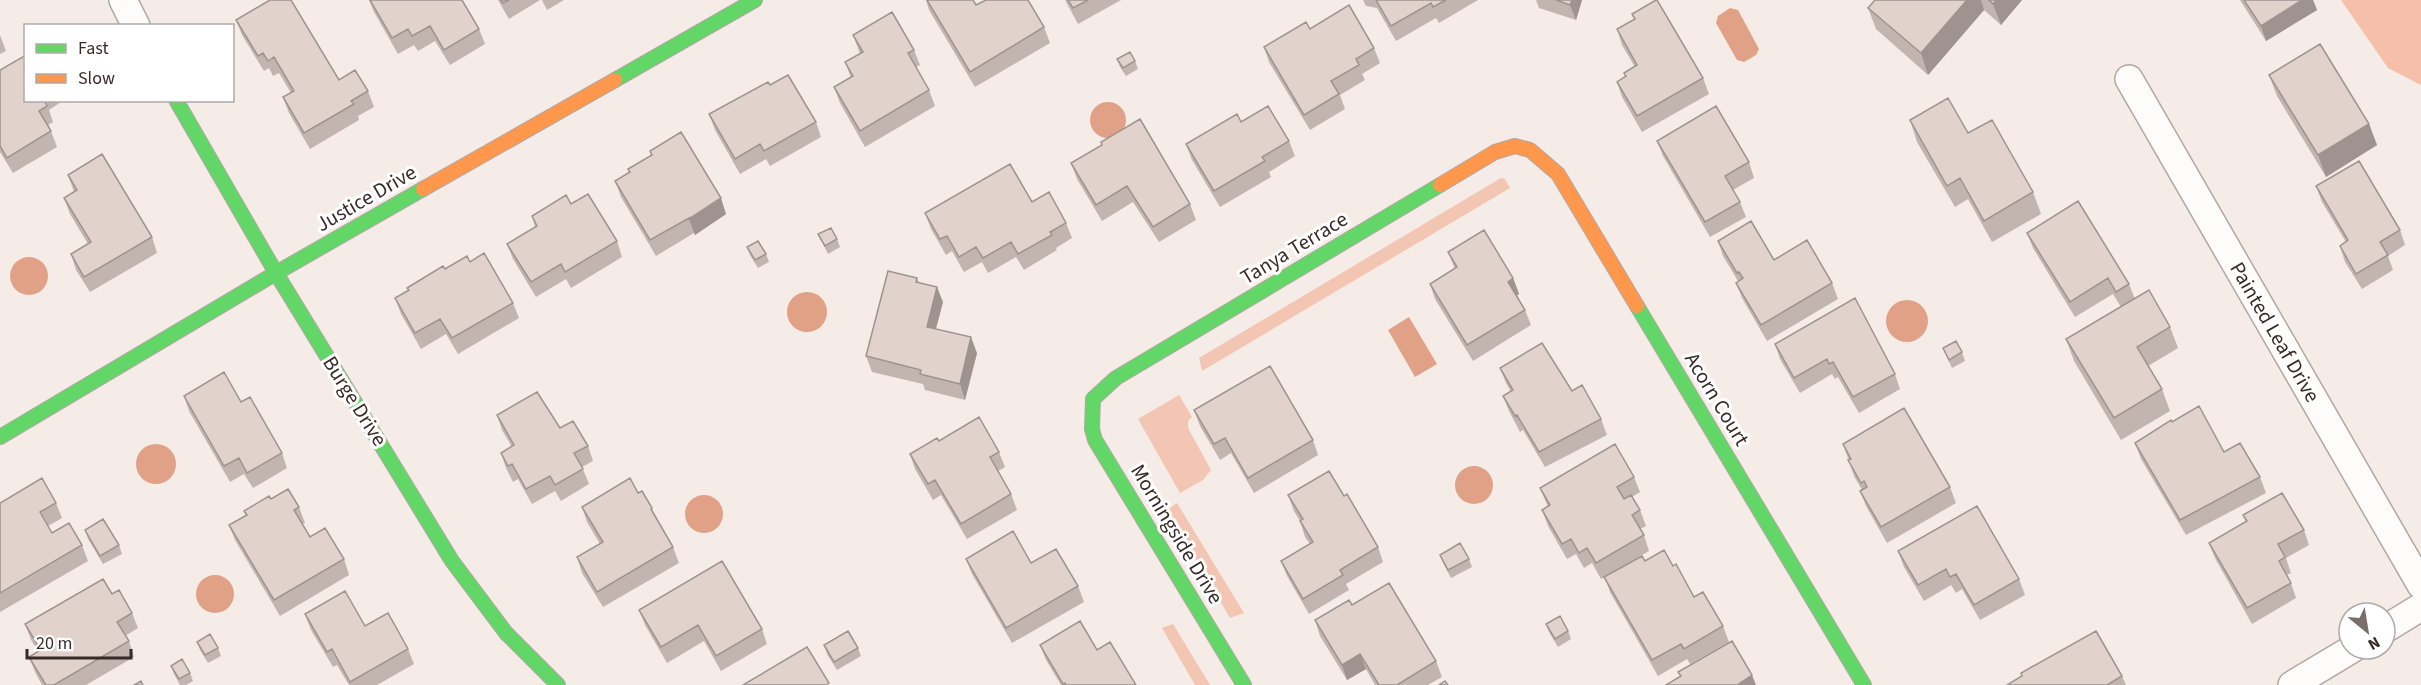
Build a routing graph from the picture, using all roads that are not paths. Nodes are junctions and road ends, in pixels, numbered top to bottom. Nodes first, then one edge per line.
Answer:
1 (123, 0) edge
2 (755, 0) edge
3 (135, 24) edge
4 (2128, 79) dead end
5 (177, 102) edge
6 (1521, 145) joint
7 (276, 273) junction
8 (1093, 399) joint
9 (0, 437) edge
10 (2421, 585) edge
11 (2421, 608) edge
12 (2397, 622) edge
13 (2337, 658) edge
14 (558, 685) edge
15 (1244, 685) edge
16 (1864, 685) edge
17 (2292, 685) edge

1 - 3 street
2 - 7 street, Justice Drive
4 - 10 street, Painted Leaf Drive
5 - 7 street, Burge Drive
6 - 8 street, Tanya Terrace
6 - 16 street, Acorn Court
7 - 9 street, Justice Drive
7 - 14 street, Burge Drive
8 - 15 street, Morningside Drive
11 - 12 street
13 - 17 street

